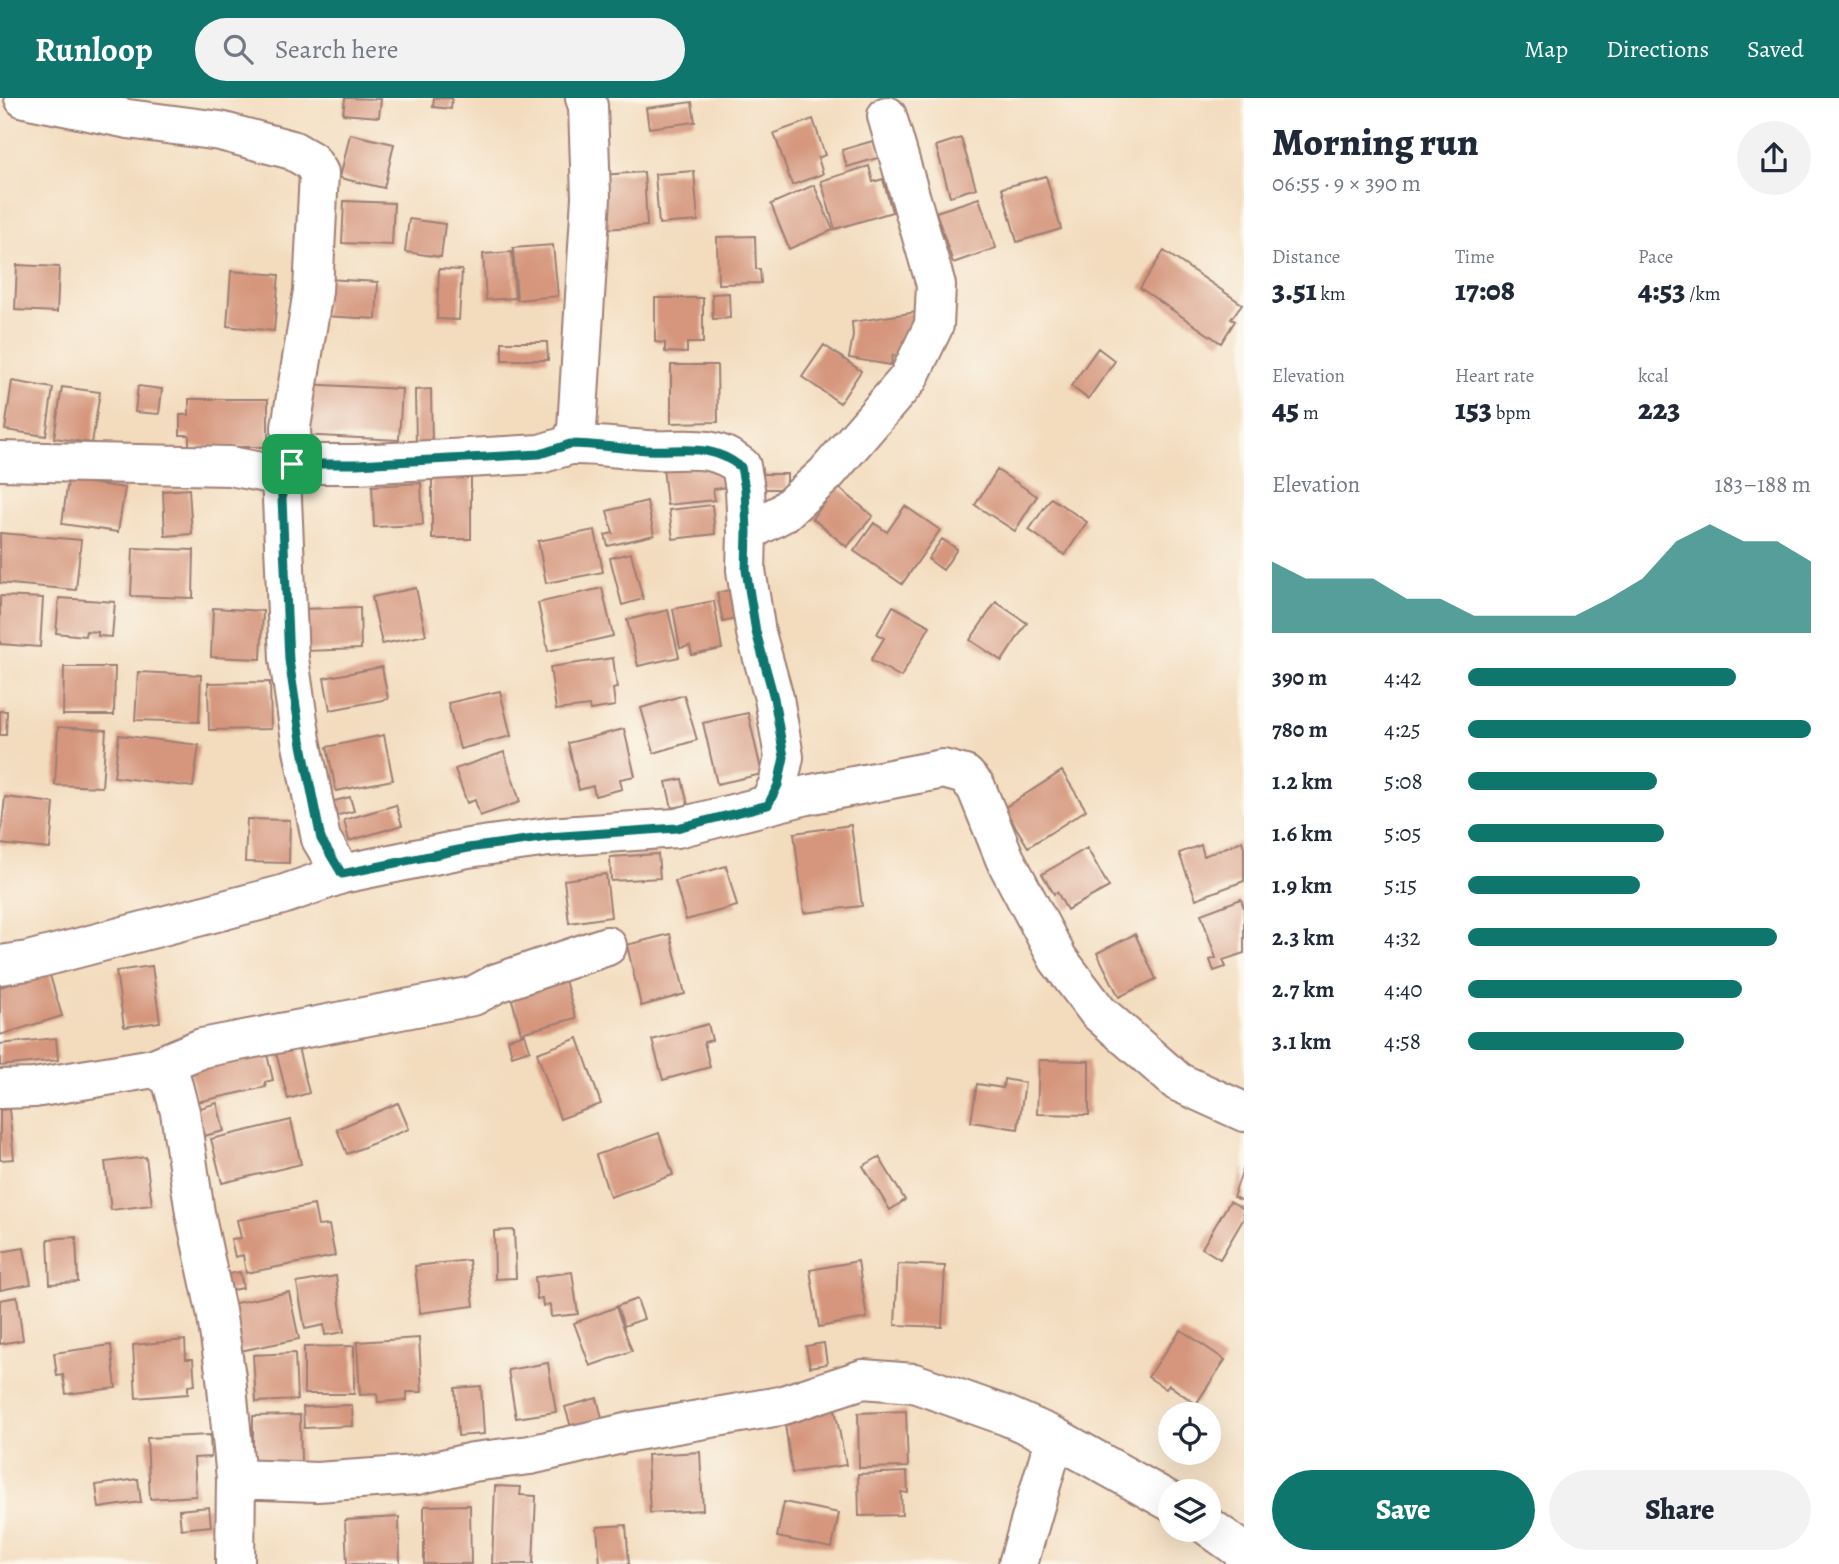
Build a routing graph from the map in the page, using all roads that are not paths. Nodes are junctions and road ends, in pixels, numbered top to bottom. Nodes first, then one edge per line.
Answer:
1 (24, 98) edge
2 (585, 98) edge
3 (887, 116) dead end
4 (570, 444) junction
5 (0, 461) edge
6 (286, 470) junction
7 (747, 531) junction
8 (768, 805) junction
9 (342, 874) junction
10 (607, 946) dead end
11 (0, 965) edge
12 (154, 1068) junction
13 (0, 1089) edge
14 (1244, 1112) edge
15 (1055, 1437) junction
16 (236, 1479) junction
17 (1158, 1495) edge
18 (1221, 1536) edge
19 (1244, 1552) edge
20 (235, 1564) edge
21 (1018, 1564) edge

1 - 6 street
2 - 4 street
3 - 7 street
4 - 6 street
4 - 7 street
5 - 6 street
6 - 9 street
7 - 8 street
8 - 9 street
8 - 14 street
9 - 11 street
10 - 12 street
12 - 13 street
12 - 16 street
15 - 16 street
15 - 17 street
15 - 21 street
16 - 20 street
18 - 19 street

